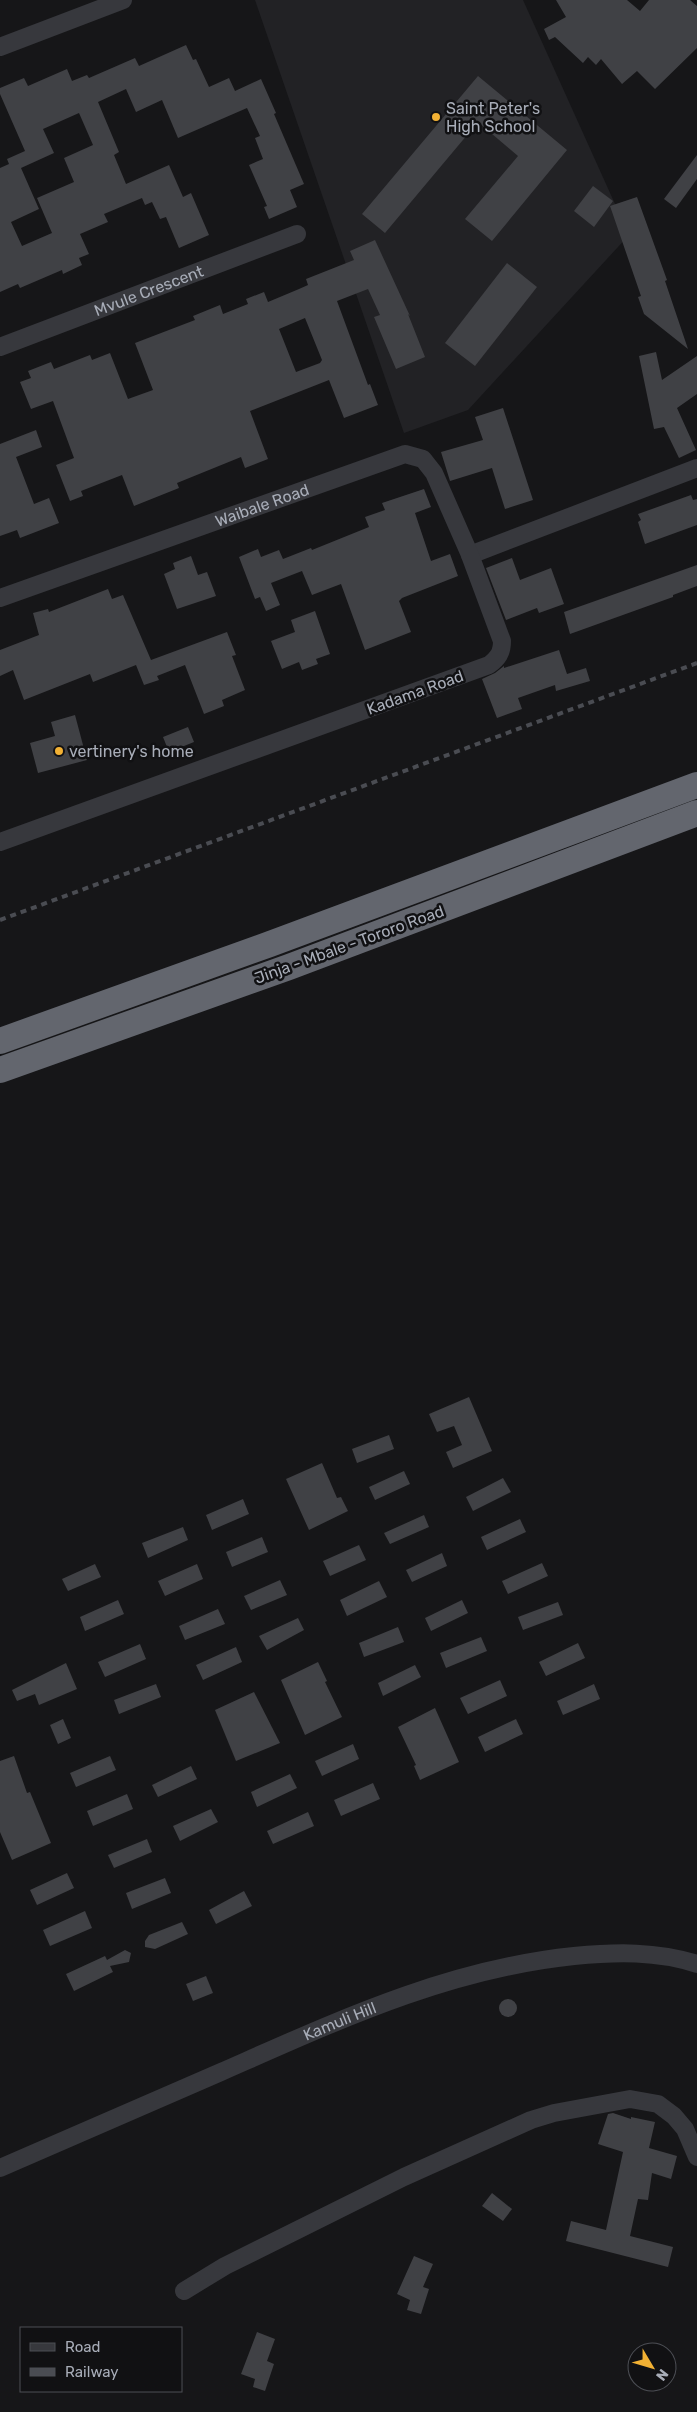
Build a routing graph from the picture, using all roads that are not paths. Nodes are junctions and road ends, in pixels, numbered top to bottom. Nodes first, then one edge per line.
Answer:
1 (124, 0) edge
2 (0, 47) edge
3 (297, 234) dead end
4 (0, 347) edge
5 (697, 468) edge
6 (470, 555) junction
7 (0, 598) edge
8 (697, 785) edge
9 (697, 813) edge
10 (0, 842) edge
11 (0, 1041) edge
12 (0, 1070) edge
13 (697, 1964) edge
14 (697, 2157) edge
15 (0, 2168) edge
16 (184, 2291) dead end

1 - 2 street
3 - 4 street, Mvule Crescent
5 - 6 street
6 - 7 street, Waibale Road
6 - 10 street, Kadama Road
8 - 11 highway, Jinja - Mbale - Tororo Road
9 - 12 highway, Jinja - Mbale - Tororo Road
13 - 15 street, Kamuli Hill
14 - 16 street

